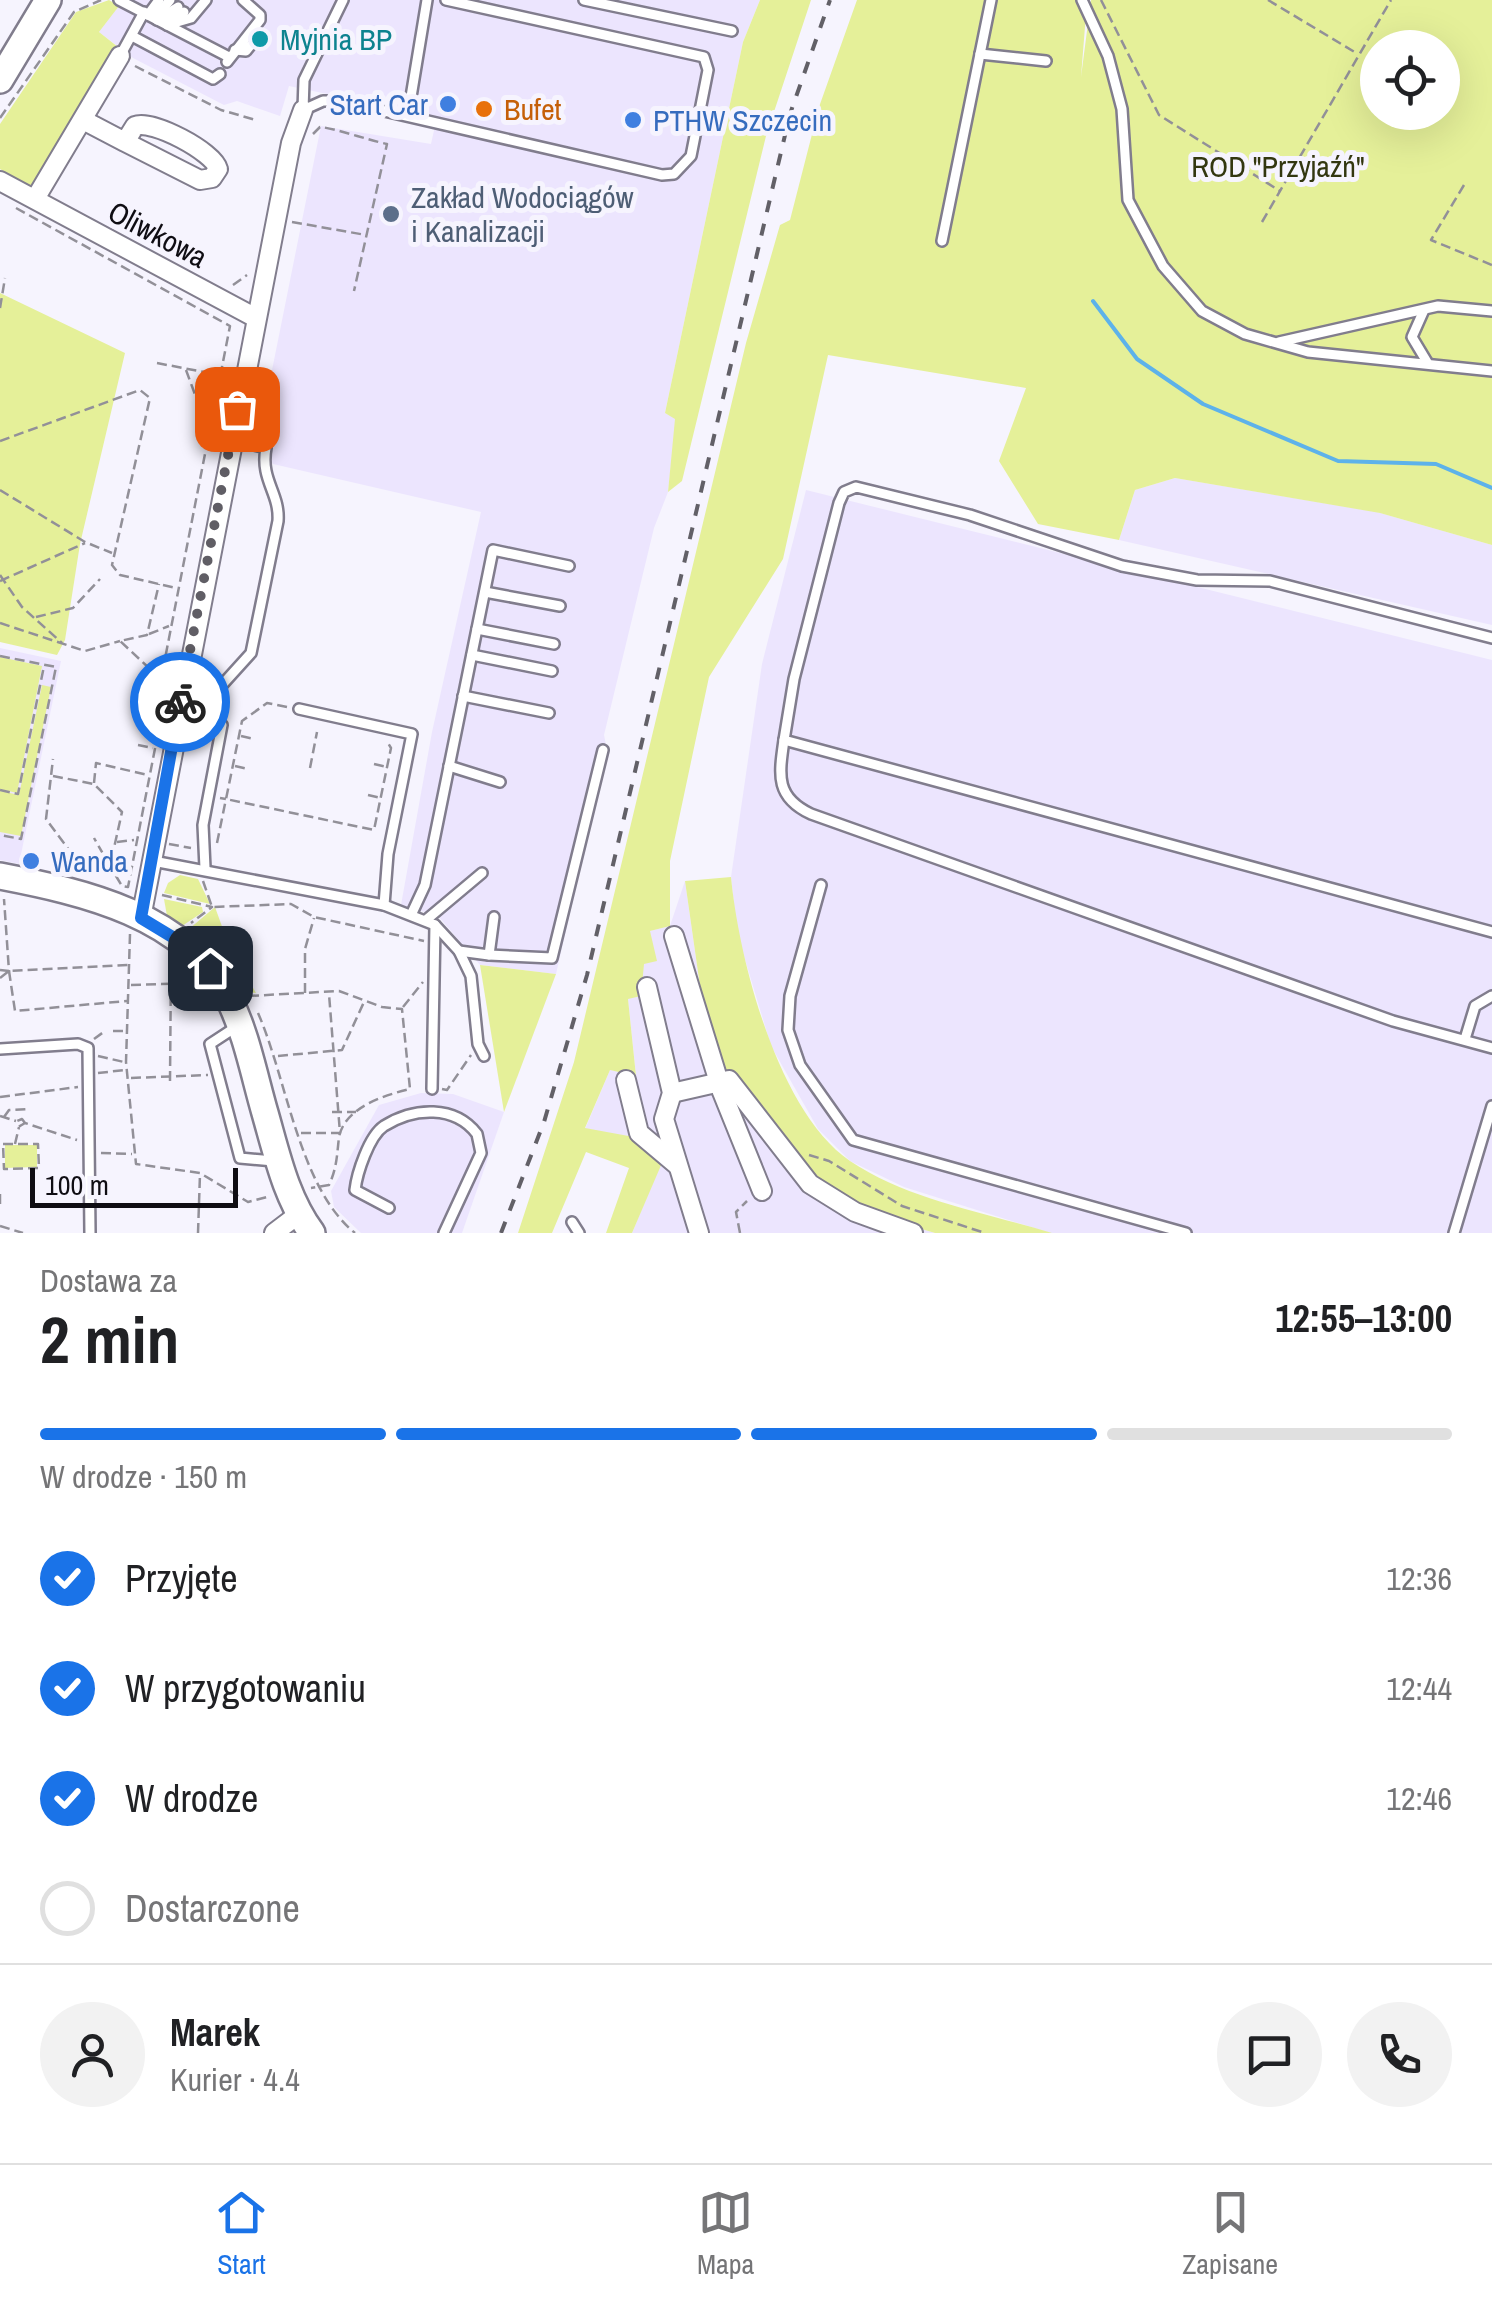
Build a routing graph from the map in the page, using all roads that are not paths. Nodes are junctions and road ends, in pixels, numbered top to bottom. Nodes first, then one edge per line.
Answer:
1 (48, 0) edge
2 (56, 0) edge
3 (119, 0) edge
4 (140, 0) edge
5 (160, 0) edge
6 (206, 0) edge
7 (243, 0) edge
8 (343, 0) edge
9 (427, 0) edge
10 (446, 0) edge
11 (584, 0) edge
12 (991, 0) edge
13 (1082, 0) edge
14 (177, 6) edge
15 (260, 15) junction
16 (157, 19) junction
17 (266, 27) dead end
18 (732, 31) dead end
19 (29, 36) junction
20 (132, 36) junction
21 (250, 46) dead end
22 (163, 53) junction
23 (221, 54) junction
24 (980, 54) junction
25 (1046, 61) dead end
26 (129, 62) joint
27 (209, 73) dead end
28 (0, 80) edge
29 (303, 110) junction
30 (408, 115) junction
31 (83, 120) junction
32 (125, 142) junction
33 (0, 181) edge
34 (30, 207) junction
35 (942, 241) dead end
36 (1426, 308) junction
37 (1492, 311) edge
38 (256, 318) junction
39 (1273, 344) junction
40 (1427, 362) junction
41 (1492, 371) edge
42 (231, 439) junction
43 (569, 566) dead end
44 (485, 592) junction
45 (560, 606) dead end
46 (477, 629) junction
47 (1492, 638) edge
48 (554, 644) dead end
49 (472, 656) junction
50 (552, 671) dead end
51 (463, 696) junction
52 (299, 709) road end
53 (549, 713) dead end
54 (177, 714) junction
55 (222, 726) dead end
56 (784, 740) junction
57 (603, 750) dead end
58 (449, 766) junction
59 (500, 782) dead end
60 (153, 860) junction
61 (201, 872) junction
62 (482, 873) dead end
63 (2, 881) edge
64 (821, 885) dead end
65 (384, 905) junction
66 (412, 914) junction
67 (494, 918) dead end
68 (431, 922) junction
69 (135, 923) junction
70 (1492, 932) edge
71 (674, 936) dead end
72 (459, 951) junction
73 (488, 955) junction
74 (647, 987) dead end
75 (1492, 996) edge
76 (248, 1019) junction
77 (1464, 1039) junction
78 (0, 1048) edge
79 (1492, 1048) edge
80 (484, 1056) dead end
81 (626, 1080) dead end
82 (718, 1080) junction
83 (426, 1089) road end
84 (672, 1094) junction
85 (1492, 1106) edge
86 (279, 1161) junction
87 (678, 1165) junction
88 (762, 1190) dead end
89 (389, 1208) dead end
90 (572, 1222) dead end
91 (306, 1224) edge
92 (90, 1233) edge
93 (274, 1233) edge
94 (444, 1233) edge
95 (579, 1233) edge
96 (698, 1233) edge
97 (913, 1233) edge
98 (1186, 1233) edge
99 (1454, 1233) edge

1 - 19 street
2 - 19 street
3 - 16 lane
4 - 16 lane
5 - 16 lane
6 - 16 lane
7 - 15 lane
8 - 29 lane
9 - 30 lane
10 - 30 lane
11 - 18 lane
12 - 24 lane
13 - 39 lane
14 - 16 lane
14 - 16 lane
15 - 17 lane
15 - 23 lane
16 - 20 lane
16 - 22 lane
16 - 23 lane
19 - 28 street
20 - 22 lane
20 - 26 lane
21 - 23 lane
22 - 27 lane
24 - 25 lane
24 - 35 lane
26 - 31 street
29 - 30 lane
29 - 38 street
31 - 32 street
31 - 34 street
32 - 32 street
33 - 34 street, Oliwkowa
34 - 38 street, Oliwkowa
36 - 37 lane
36 - 39 lane
36 - 40 lane
38 - 42 street
39 - 40 lane
40 - 41 lane
42 - 54 street
42 - 54 lane
43 - 44 lane
44 - 45 lane
44 - 46 lane
46 - 48 lane
46 - 49 lane
47 - 56 lane
49 - 50 lane
49 - 51 lane
51 - 53 lane
51 - 58 lane
52 - 65 lane
54 - 60 street
55 - 61 lane
56 - 70 lane
56 - 77 lane
57 - 73 lane
58 - 59 lane
58 - 66 lane
60 - 61 lane
60 - 69 street
61 - 65 lane
62 - 68 lane
63 - 69 street
64 - 98 lane
65 - 66 lane
66 - 68 lane
67 - 73 lane
68 - 72 lane
68 - 83 lane
69 - 76 street
71 - 82 street
72 - 73 lane
72 - 80 lane
74 - 84 street
75 - 77 lane
76 - 86 street
76 - 86 lane
77 - 79 lane
78 - 92 lane
81 - 87 street
82 - 84 street
82 - 88 street
82 - 97 street
84 - 87 street
85 - 99 lane
86 - 91 street
87 - 96 street
89 - 94 lane
90 - 95 lane
91 - 93 street

